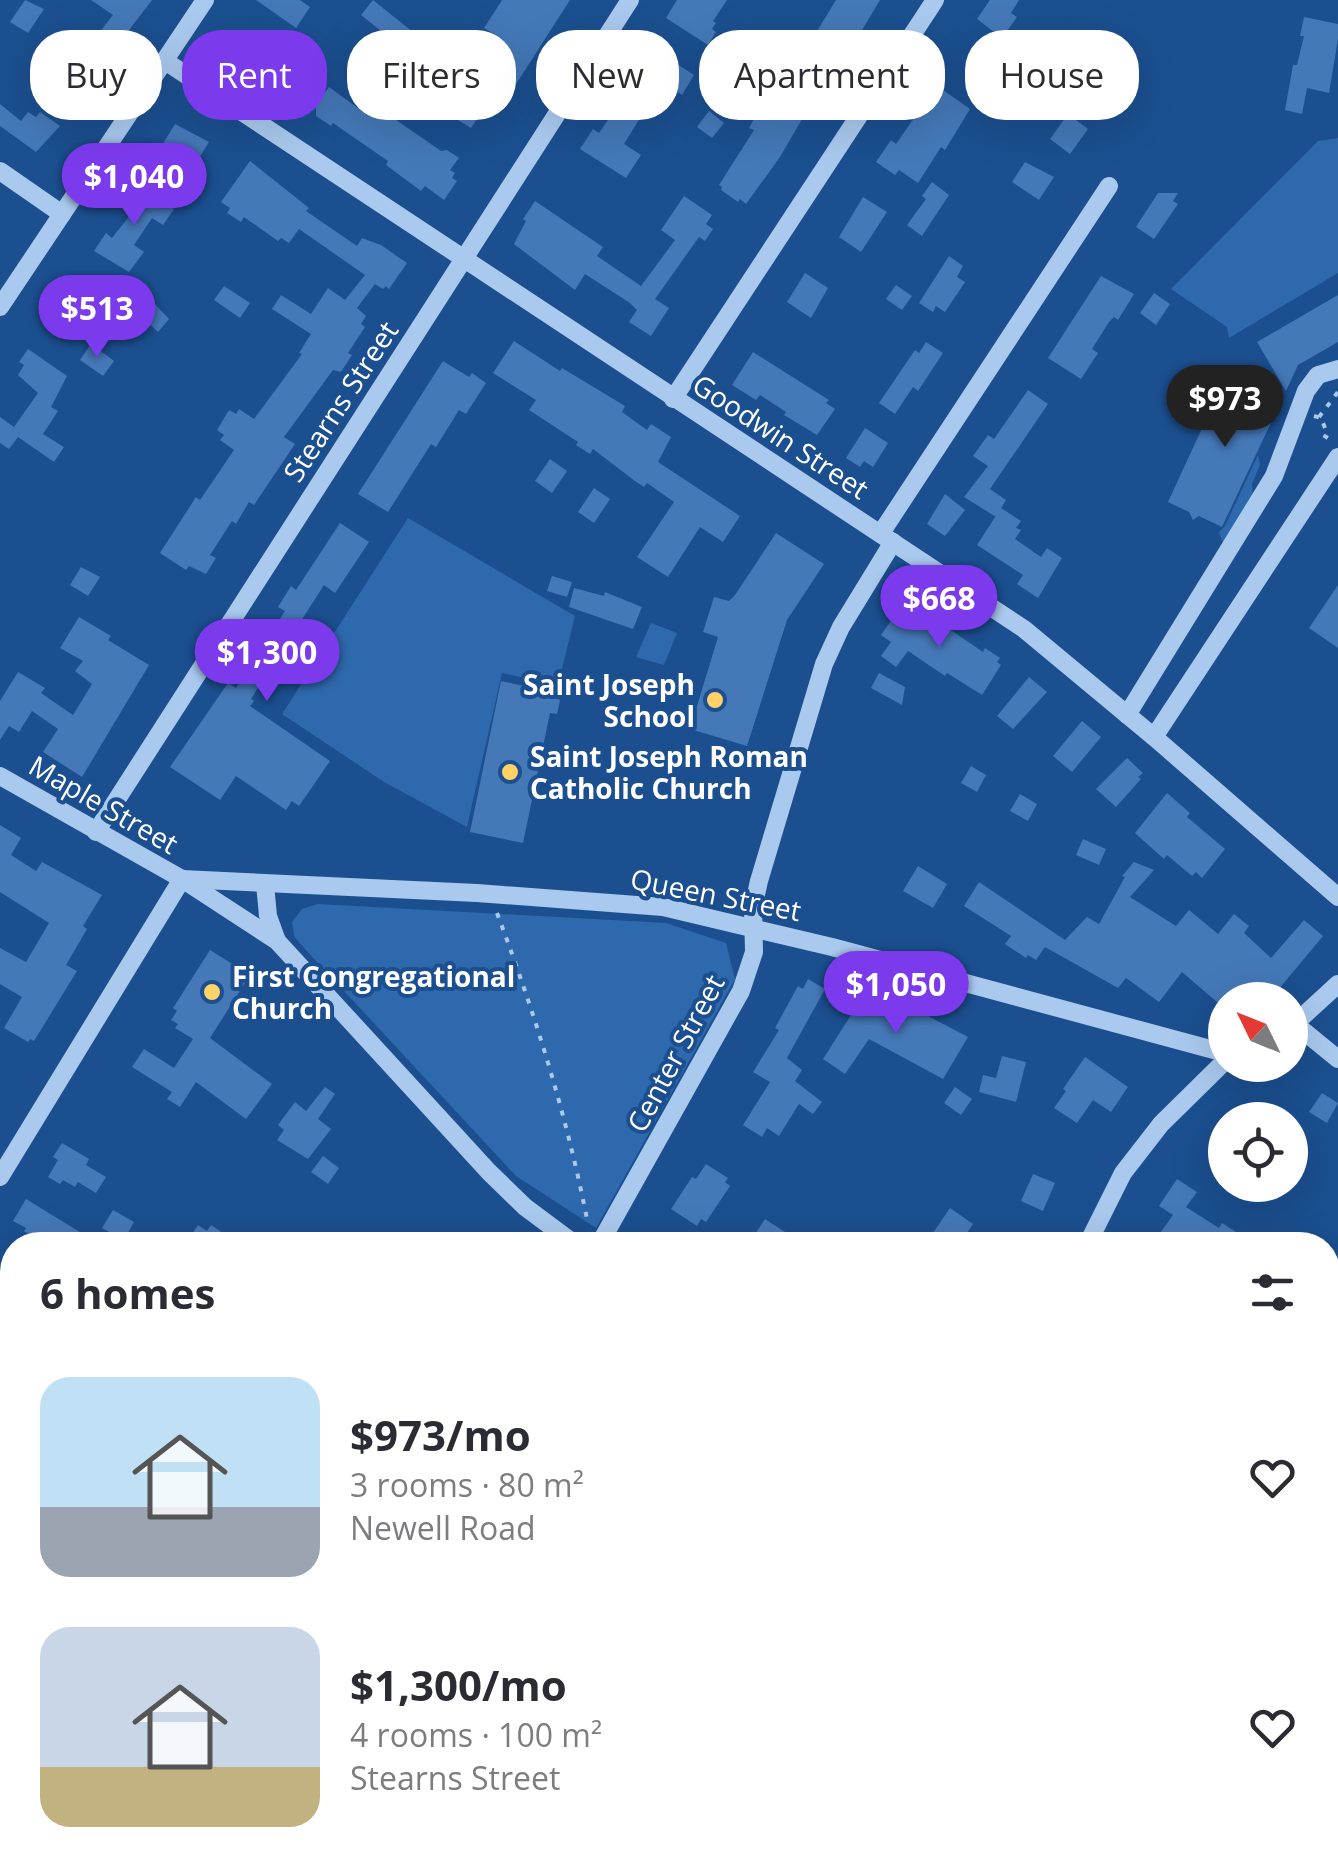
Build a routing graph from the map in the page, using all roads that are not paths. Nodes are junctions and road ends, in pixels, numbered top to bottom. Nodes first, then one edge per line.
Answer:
1 (205, 0) edge
2 (630, 0) edge
3 (934, 0) edge
4 (165, 61) junction
5 (0, 171) edge
6 (1109, 186) dead end
7 (62, 214) junction
8 (464, 260) junction
9 (0, 307) edge
10 (1338, 369) edge
11 (674, 399) junction
12 (1336, 450) edge
13 (887, 538) junction
14 (1127, 715) junction
15 (1154, 737) junction
16 (0, 776) edge
17 (96, 832) junction
18 (182, 879) junction
19 (265, 884) junction
20 (1338, 897) edge
21 (753, 928) junction
22 (277, 941) junction
23 (1338, 984) edge
24 (1308, 1011) edge
25 (1308, 1037) edge
26 (1208, 1052) edge
27 (1338, 1059) edge
28 (1208, 1075) edge
29 (0, 1177) edge
30 (559, 1232) edge
31 (606, 1232) edge
32 (1094, 1232) edge

1 - 4 street
2 - 8 street, Stearns Street
3 - 11 street
4 - 7 street
4 - 8 street, Goodwin Street
5 - 7 street
6 - 13 street, Center Street
7 - 9 street
8 - 11 street, Goodwin Street
8 - 17 street, Stearns Street
10 - 14 street
11 - 13 street, Goodwin Street
12 - 15 street
13 - 14 street, Goodwin Street
13 - 21 street, Center Street
14 - 15 street, Goodwin Street
15 - 20 street, Goodwin Street
16 - 17 street, Maple Street
17 - 18 street, Maple Street
18 - 19 street, Queen Street
18 - 22 street, Maple Street
18 - 29 street
19 - 21 street, Queen Street
19 - 22 street
21 - 26 street, Queen Street
21 - 31 street, Center Street
22 - 30 street
23 - 24 street
25 - 27 street
28 - 32 street

